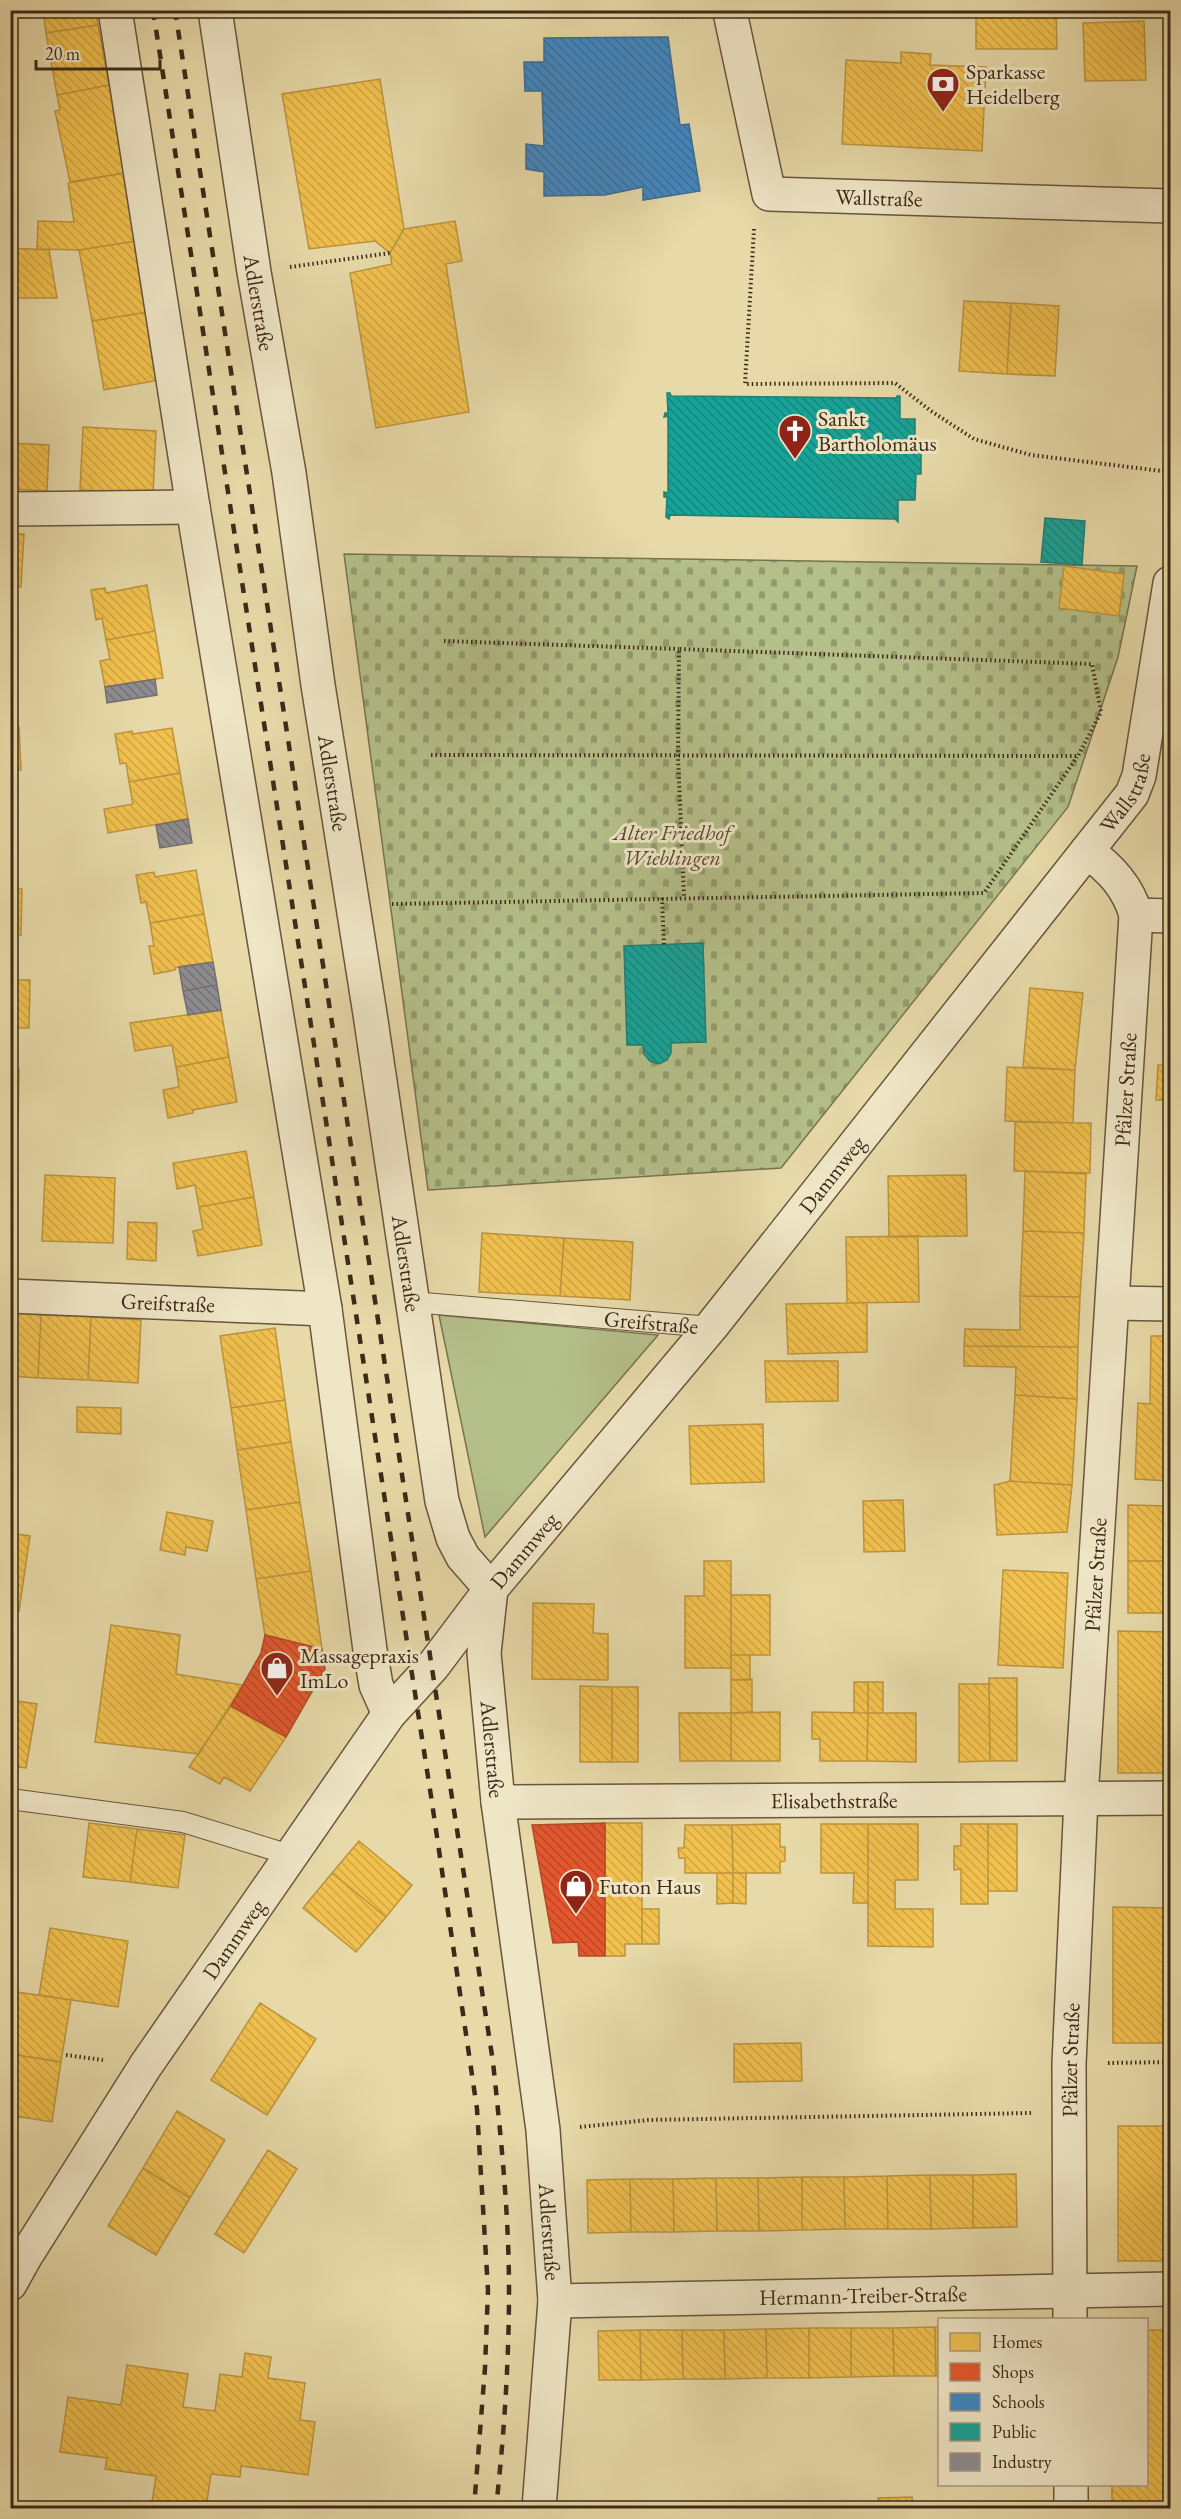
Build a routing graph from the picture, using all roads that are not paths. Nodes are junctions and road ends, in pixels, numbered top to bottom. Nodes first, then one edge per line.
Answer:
1 (115, 10) edge
2 (216, 13) edge
3 (731, 17) road end
4 (1170, 206) edge
5 (193, 507) junction
6 (10, 509) edge
7 (1170, 583) edge
8 (1087, 851) junction
9 (1136, 915) junction
10 (1170, 916) edge
11 (10, 1296) edge
12 (412, 1302) junction
13 (1113, 1303) junction
14 (1170, 1304) edge
15 (325, 1308) junction
16 (711, 1327) junction
17 (491, 1589) junction
18 (390, 1706) junction
19 (1170, 1798) edge
20 (10, 1799) edge
21 (1081, 1799) junction
22 (498, 1802) junction
23 (290, 1855) junction
24 (10, 2284) edge
25 (1170, 2289) edge
26 (555, 2301) junction
27 (1070, 2305) edge
28 (1071, 2486) edge
29 (539, 2508) edge
30 (1071, 2508) edge

1 - 5 street
2 - 12 street, Adlerstraße
3 - 4 street, Wallstraße
5 - 6 street
5 - 15 street
7 - 8 street, Wallstraße
8 - 9 street, Pfälzer Straße
8 - 16 street, Dammweg
9 - 10 street
9 - 13 street, Pfälzer Straße
11 - 15 street, Greifstraße
12 - 16 lane, Greifstraße
12 - 17 street, Adlerstraße
13 - 14 street
13 - 21 street, Pfälzer Straße
15 - 18 street
16 - 17 street, Dammweg
17 - 18 street, Dammweg
17 - 22 street, Adlerstraße
18 - 23 street, Dammweg
19 - 21 street, Elisabethstraße
20 - 23 lane
21 - 22 street, Elisabethstraße
21 - 27 street, Pfälzer Straße
22 - 26 street, Adlerstraße
23 - 24 street, Dammweg
25 - 27 street, Hermann-Treiber-Straße
26 - 27 street, Hermann-Treiber-Straße
26 - 29 street, Adlerstraße
28 - 30 street

